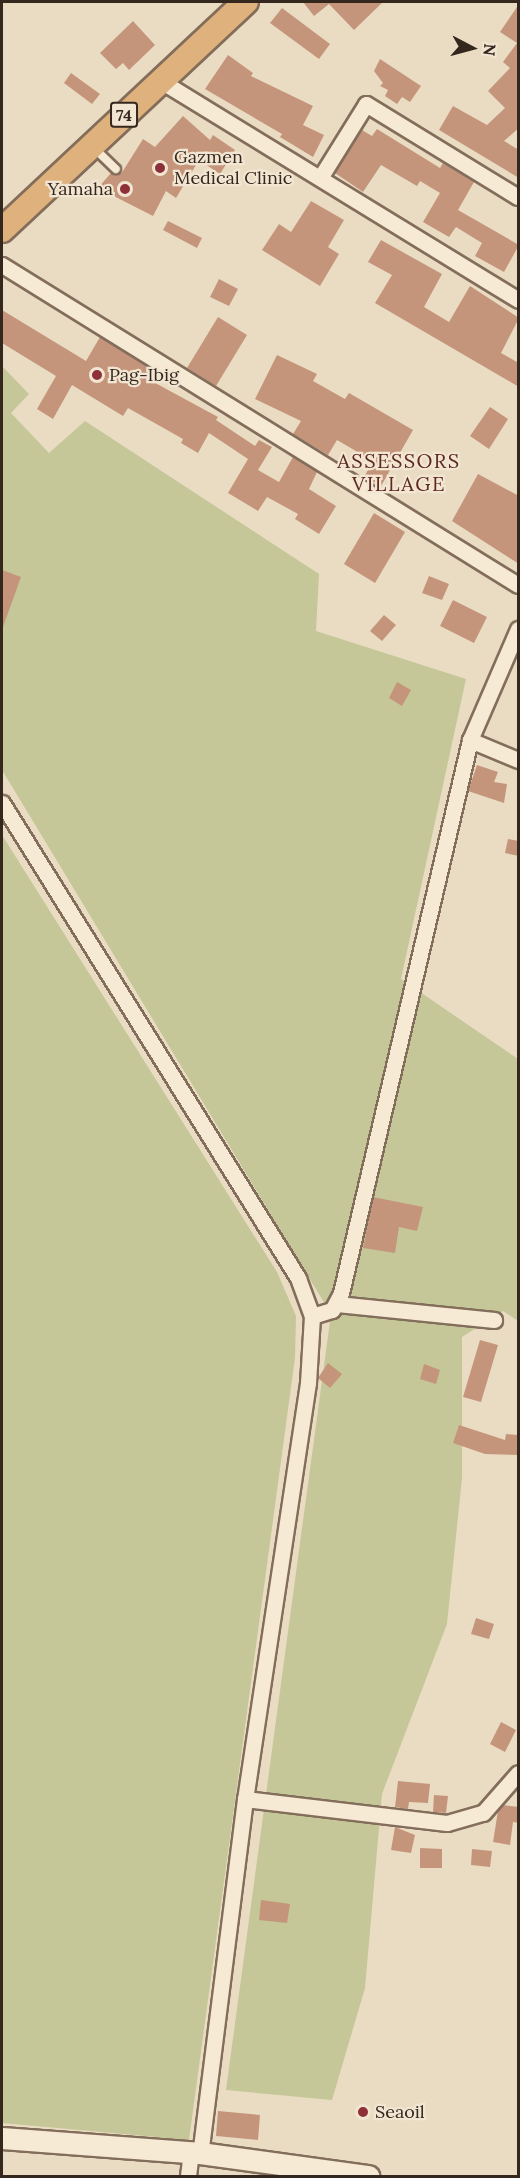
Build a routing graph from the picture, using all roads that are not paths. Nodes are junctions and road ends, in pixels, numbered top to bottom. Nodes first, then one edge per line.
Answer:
1 (246, 2) edge
2 (161, 81) junction
3 (92, 146) junction
4 (116, 169) dead end
5 (320, 178) junction
6 (519, 197) edge
7 (2, 230) edge
8 (2, 265) edge
9 (519, 300) edge
10 (519, 585) edge
11 (519, 629) edge
12 (470, 741) junction
13 (519, 760) edge
14 (2, 803) edge
15 (337, 1304) junction
16 (312, 1316) junction
17 (494, 1320) dead end
18 (519, 1773) edge
19 (245, 1799) junction
20 (2, 2138) edge
21 (195, 2152) junction
22 (188, 2176) edge
23 (368, 2176) edge

1 - 2 highway, 74
2 - 3 highway, 74
2 - 5 street
3 - 4 lane
3 - 7 highway, 74
5 - 6 street
5 - 9 street
8 - 10 street
11 - 12 street
12 - 13 street
12 - 15 street
14 - 16 street
15 - 16 street
15 - 17 street
16 - 19 street
18 - 19 street
19 - 21 street
20 - 21 main road
21 - 22 street
21 - 23 main road

